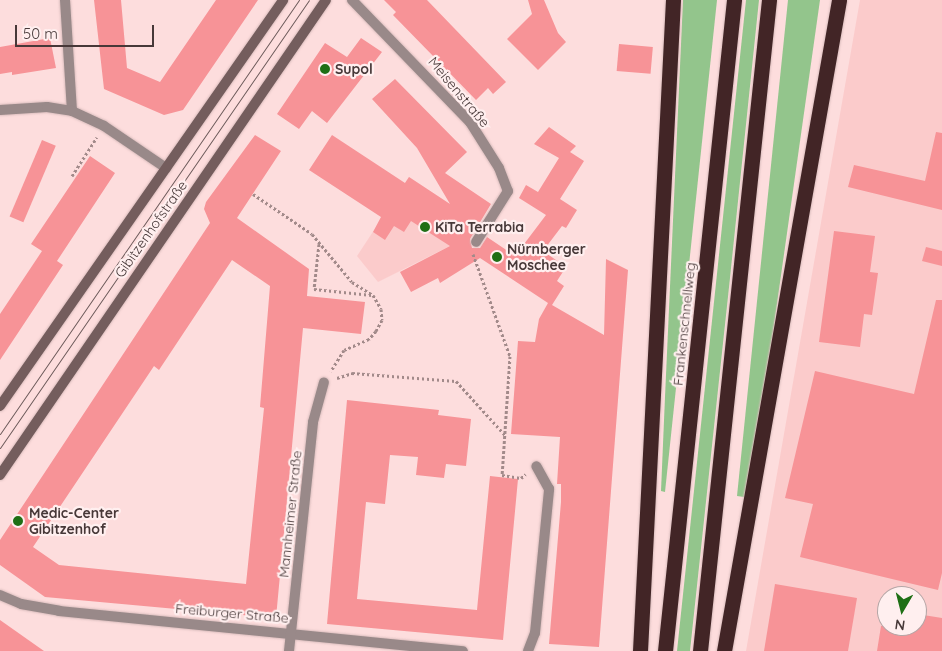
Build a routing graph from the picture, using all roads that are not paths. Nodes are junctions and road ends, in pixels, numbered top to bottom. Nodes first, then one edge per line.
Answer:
1 (65, 0) edge
2 (283, 0) edge
3 (326, 0) edge
4 (352, 0) edge
5 (673, 0) edge
6 (734, 0) edge
7 (769, 0) edge
8 (840, 4) edge
9 (0, 110) edge
10 (72, 111) junction
11 (166, 168) junction
12 (476, 242) road end
13 (324, 382) road end
14 (0, 406) edge
15 (536, 466) road end
16 (0, 475) edge
17 (0, 596) edge
18 (291, 632) junction
19 (289, 651) edge
20 (463, 651) edge
21 (528, 651) edge
22 (640, 651) edge
23 (665, 651) edge
24 (700, 651) edge
25 (724, 651) edge

1 - 10 street
2 - 11 main road, Gibitzenhofstraße
3 - 16 main road, Gibitzenhofstraße
4 - 12 street, Meisenstraße
5 - 22 highway
6 - 23 highway, Frankenschnellweg
7 - 24 highway
8 - 25 highway
9 - 10 street
10 - 11 street
11 - 14 main road, Gibitzenhofstraße
13 - 18 street, Mannheimer Straße
15 - 21 street
17 - 18 street, Freiburger Straße
18 - 19 street, Mannheimer Straße
18 - 20 street, Freiburger Straße

